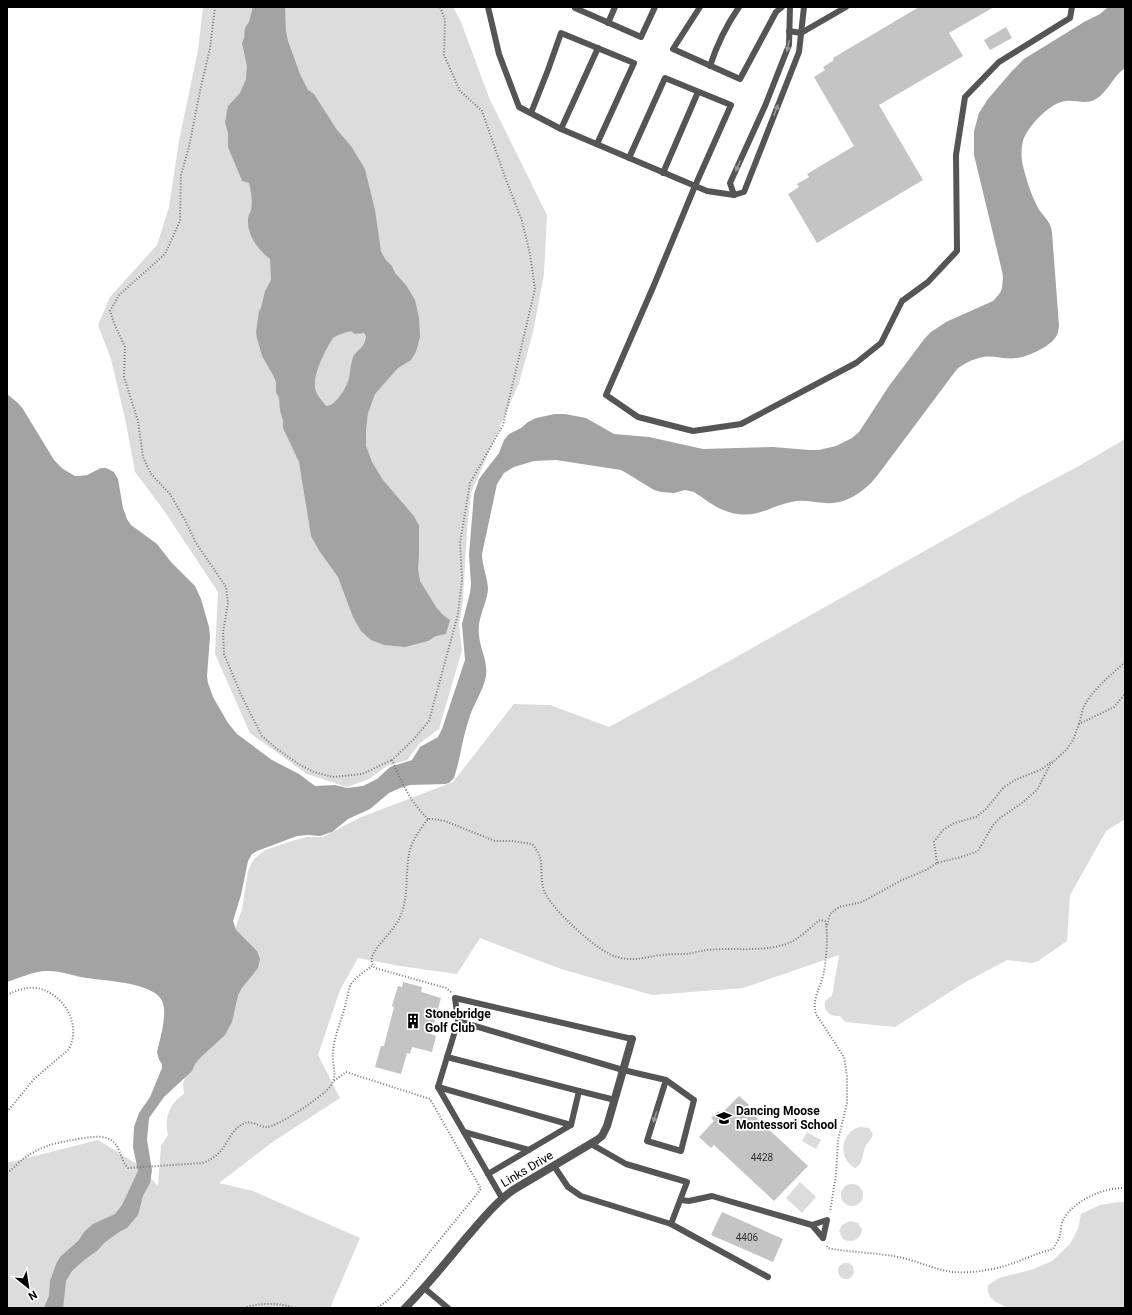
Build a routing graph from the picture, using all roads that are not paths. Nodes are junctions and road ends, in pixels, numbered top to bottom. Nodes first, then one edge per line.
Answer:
1 (488, 7) edge
2 (615, 7) edge
3 (655, 7) edge
4 (700, 7) edge
5 (739, 7) edge
6 (782, 7) edge
7 (790, 7) edge
8 (804, 7) edge
9 (846, 7) edge
10 (1072, 7) edge
11 (574, 8) edge
12 (608, 22) junction
13 (789, 31) junction
14 (801, 33) junction
15 (598, 48) junction
16 (710, 66) junction
17 (698, 92) junction
18 (531, 113) junction
19 (560, 128) junction
20 (597, 144) junction
21 (629, 158) junction
22 (664, 173) junction
23 (694, 186) junction
24 (734, 195) junction
25 (458, 1021) junction
26 (632, 1039) joint
27 (447, 1057) junction
28 (622, 1070) junction
29 (666, 1080) junction
30 (438, 1087) junction
31 (580, 1091) junction
32 (615, 1100) junction
33 (571, 1125) junction
34 (464, 1132) junction
35 (591, 1144) junction
36 (528, 1150) junction
37 (554, 1166) junction
38 (488, 1174) junction
39 (502, 1198) junction
40 (680, 1200) junction
41 (671, 1224) junction
42 (812, 1225) junction
43 (768, 1277) dead end
44 (424, 1288) junction
45 (404, 1308) edge
46 (448, 1308) edge

1 - 18 lane
2 - 12 lane
3 - 12 lane
4 - 16 lane
5 - 16 lane
6 - 16 lane
7 - 13 lane
8 - 14 lane
9 - 14 lane
10 - 23 lane
11 - 12 lane
13 - 14 lane
13 -> 24 lane
24 -> 14 lane
15 - 18 lane
15 - 19 lane
15 - 20 lane
17 - 21 lane
17 - 22 lane
17 - 23 lane
18 - 19 lane
19 - 20 lane
20 - 21 lane
21 - 22 lane
22 - 23 lane
23 - 24 lane
25 - 26 lane
25 - 27 lane
25 - 28 lane
26 - 28 street, Links Drive
27 - 30 lane
27 - 31 lane
28 - 29 lane
28 - 32 street, Links Drive
29 -> 29 lane
30 - 33 lane
30 - 34 lane
31 - 32 lane
31 - 33 lane
32 - 35 street, Links Drive
33 - 36 lane
34 - 36 lane
34 - 38 lane
35 - 37 street, Links Drive
35 - 40 lane
36 - 38 lane
37 - 39 street, Links Drive
37 - 41 lane
38 - 39 lane
39 - 44 street, Links Drive
40 - 41 lane
40 - 42 lane
41 - 43 lane
42 - 42 lane
44 - 45 street, Links Drive
44 - 46 lane

